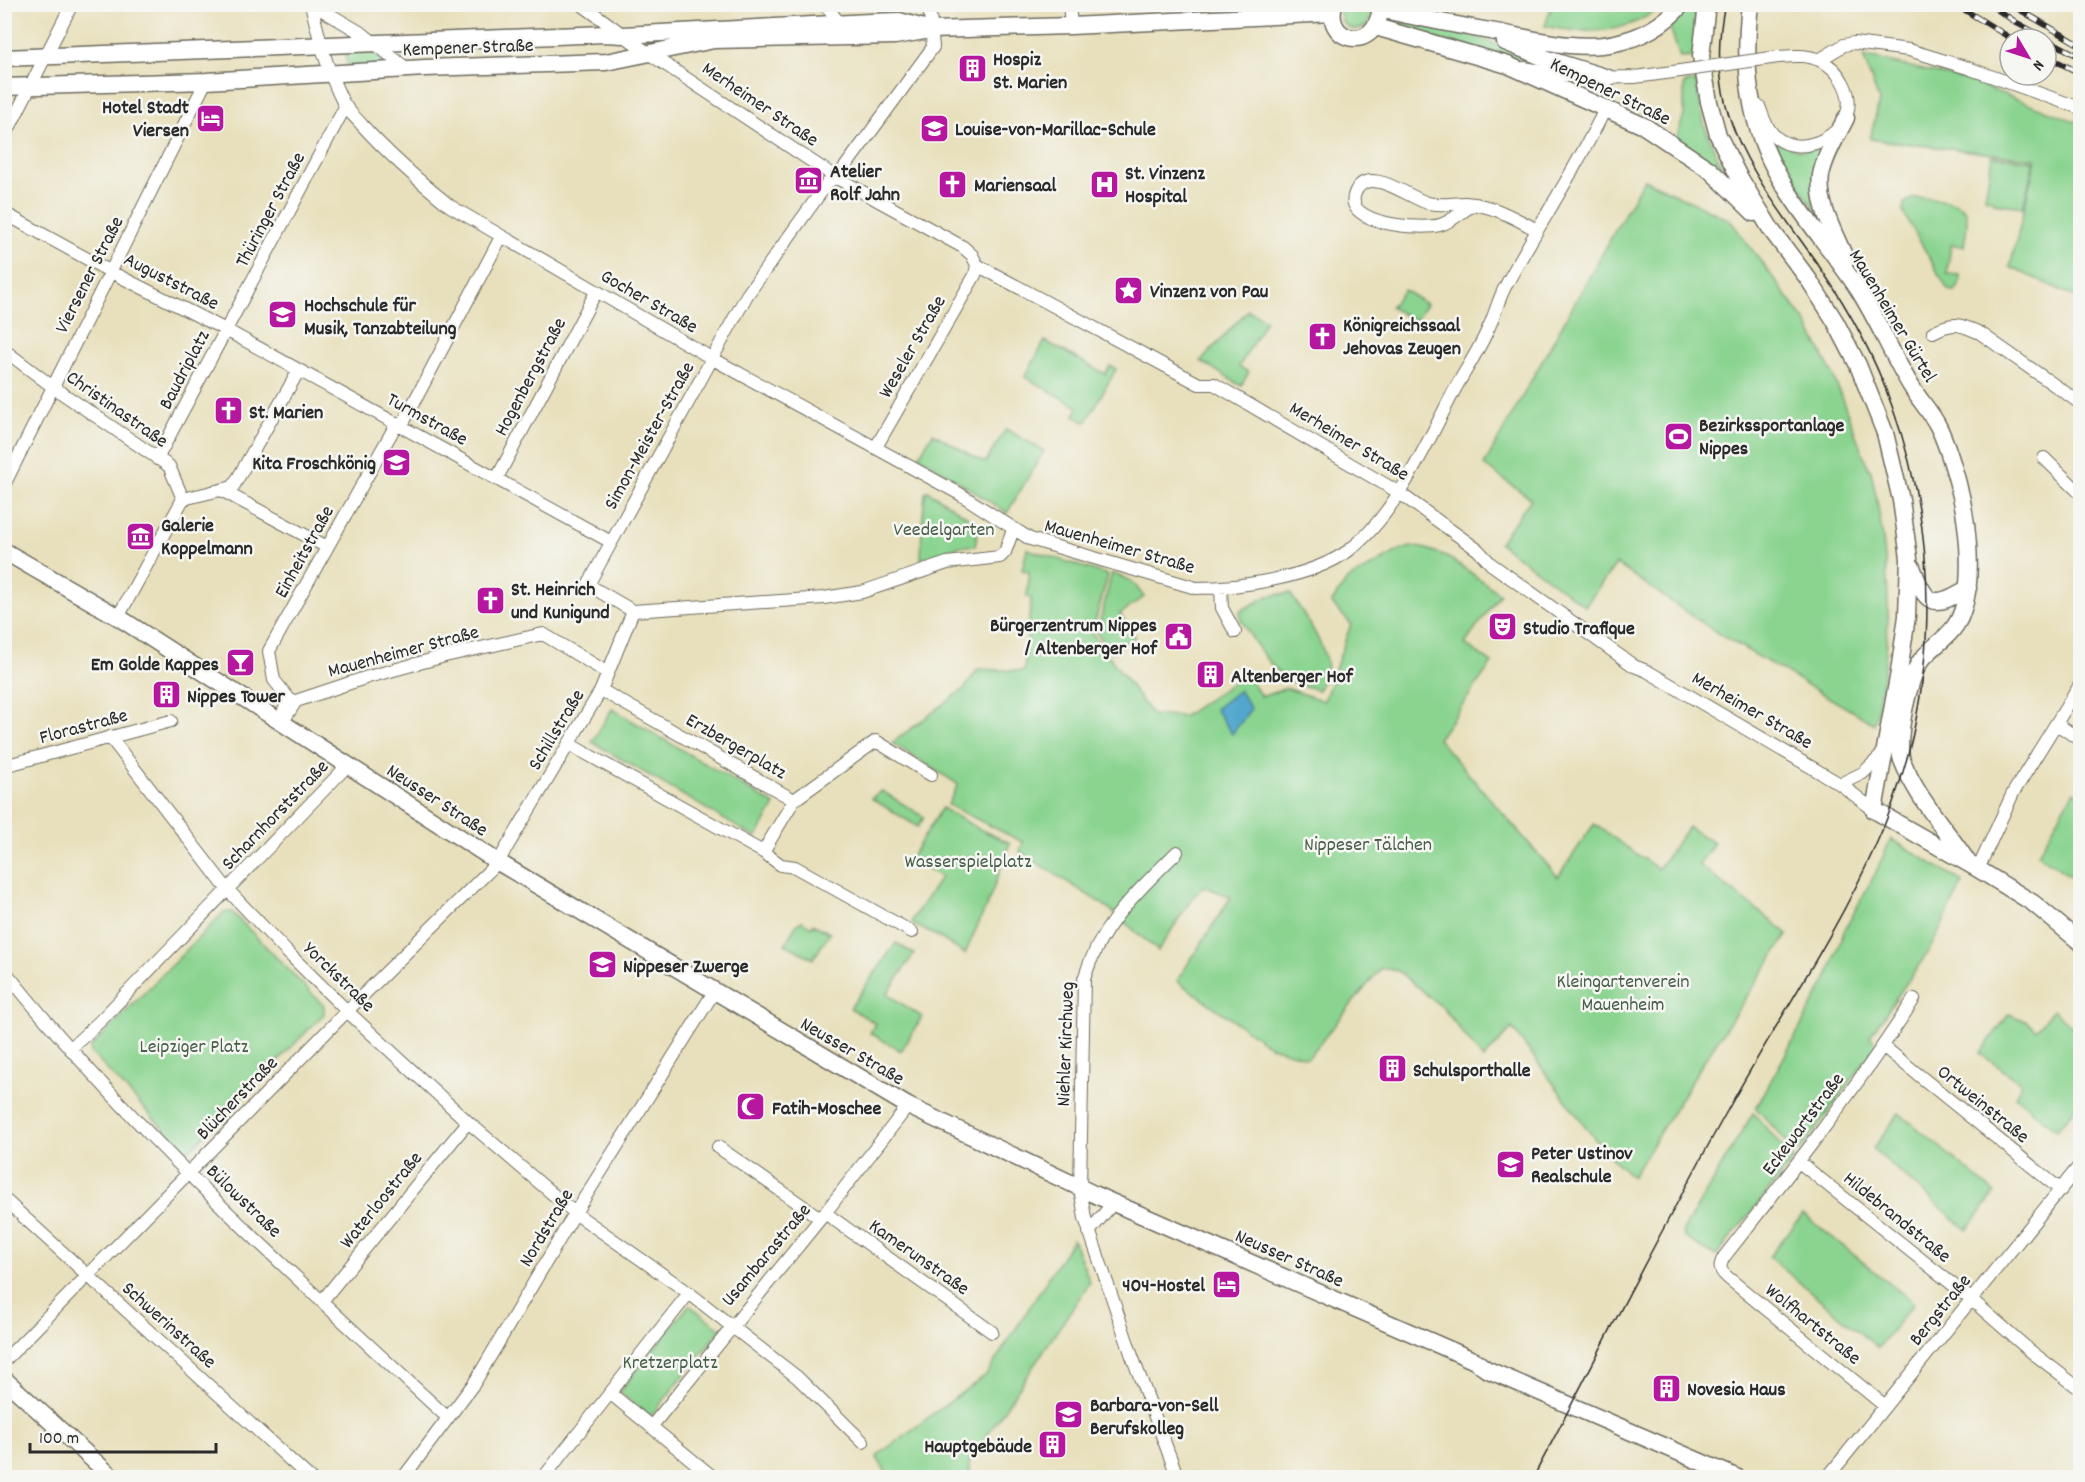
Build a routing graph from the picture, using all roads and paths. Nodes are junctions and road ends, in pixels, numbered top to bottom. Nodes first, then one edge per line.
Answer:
1 (72, 4) edge
2 (312, 4) edge
3 (581, 4) edge
4 (823, 4) edge
5 (929, 4) edge
6 (1070, 4) edge
7 (1682, 4) edge
8 (1707, 4) edge
9 (1750, 4) edge
10 (1378, 7) edge
11 (1333, 9) edge
12 (839, 23) junction
13 (1453, 24) junction
14 (1071, 26) junction
15 (1376, 27) junction
16 (930, 30) junction
17 (623, 35) junction
18 (378, 44) junction
19 (322, 46) junction
20 (648, 53) junction
21 (4, 58) edge
22 (43, 58) junction
23 (1819, 60) junction
24 (1508, 65) junction
25 (407, 69) junction
26 (332, 74) junction
27 (1747, 74) junction
28 (1608, 78) junction
29 (206, 81) junction
30 (4, 87) edge
31 (29, 87) junction
32 (345, 106) junction
33 (2080, 108) edge
34 (1605, 109) junction
35 (1846, 118) junction
36 (4, 138) edge
37 (837, 178) junction
38 (1476, 204) junction
39 (4, 213) edge
40 (1537, 230) junction
41 (1772, 231) junction
42 (501, 237) junction
43 (977, 265) junction
44 (111, 272) junction
45 (1859, 291) junction
46 (596, 292) junction
47 (226, 330) junction
48 (1933, 332) dead end
49 (4, 350) edge
50 (713, 359) junction
51 (299, 370) junction
52 (53, 387) junction
53 (2080, 404) edge
54 (399, 424) junction
55 (876, 447) junction
56 (2044, 458) dead end
57 (157, 459) junction
58 (497, 478) junction
59 (4, 485) edge
60 (220, 490) junction
61 (1398, 492) junction
62 (2080, 493) edge
63 (183, 499) junction
64 (1013, 530) junction
65 (611, 542) junction
66 (327, 548) junction
67 (4, 551) edge
68 (1909, 558) junction
69 (1221, 588) junction
70 (1968, 588) junction
71 (633, 611) junction
72 (118, 617) junction
73 (1235, 632) dead end
74 (608, 673) junction
75 (2080, 685) edge
76 (601, 690) junction
77 (293, 701) junction
78 (280, 721) junction
79 (171, 722) dead end
80 (2057, 724) junction
81 (110, 737) junction
82 (2080, 740) edge
83 (569, 744) junction
84 (1884, 753) junction
85 (348, 765) junction
86 (4, 766) edge
87 (931, 775) dead end
88 (1840, 784) junction
89 (794, 800) junction
90 (1874, 810) junction
91 (763, 852) junction
92 (1177, 852) dead end
93 (498, 862) junction
94 (1973, 866) junction
95 (227, 889) junction
96 (912, 933) dead end
97 (2080, 942) edge
98 (4, 970) edge
99 (714, 992) junction
100 (1914, 999) dead end
101 (347, 1011) junction
102 (1884, 1047) junction
103 (70, 1049) junction
104 (908, 1106) junction
105 (468, 1122) junction
106 (718, 1147) dead end
107 (1799, 1162) junction
108 (2080, 1165) edge
109 (188, 1173) junction
110 (1080, 1188) junction
111 (2061, 1190) junction
112 (4, 1199) edge
113 (1113, 1203) junction
114 (575, 1213) junction
115 (823, 1216) junction
116 (1089, 1232) junction
117 (1720, 1268) joint
118 (87, 1275) junction
119 (689, 1293) junction
120 (1972, 1300) junction
121 (322, 1301) junction
122 (732, 1325) junction
123 (992, 1332) dead end
124 (4, 1361) edge
125 (4, 1379) edge
126 (2080, 1389) edge
127 (610, 1393) junction
128 (1885, 1406) junction
129 (448, 1418) junction
130 (651, 1427) junction
131 (863, 1442) dead end
132 (113, 1478) edge
133 (310, 1478) edge
134 (402, 1478) edge
135 (543, 1478) edge
136 (714, 1478) edge
137 (1178, 1478) edge
138 (1738, 1478) edge
139 (1827, 1478) edge

1 - 22 street
2 - 18 street
2 - 19 street, Gocher Straße
3 - 17 street, Merheimer Straße
4 - 12 street
5 - 16 street, Simon-Meister-Straße
6 - 14 street
7 - 13 main road, Kempener Straße
8 - 41 main road
9 - 27 main road, Mauenheimer Gürtel
10 - 13 main road, Kempener Straße
10 - 15 main road, Kempener Straße
11 - 14 main road, Kempener Straße
11 - 15 main road, Kempener Straße
12 - 16 main road, Kempener Straße
12 - 17 main road, Kempener Straße
13 - 28 main road, Kempener Straße
14 - 16 main road, Kempener Straße
15 - 24 main road, Kempener Straße
16 - 20 main road, Kempener Straße
16 - 37 street, Simon-Meister-Straße
17 - 18 main road, Kempener Straße
17 - 20 street, Merheimer Straße
18 - 19 main road, Kempener Straße
18 - 25 street
19 - 22 main road, Kempener Straße
19 - 26 street, Gocher Straße
20 - 25 main road, Kempener Straße
20 - 37 street, Merheimer Straße
21 - 22 main road, Kempener Straße
22 - 31 street
23 - 28 street, Kempener Straße, bridge
23 - 33 street
23 - 35 street
24 - 28 street, Kempener Straße
24 - 34 main road, Kempener Straße
25 - 26 main road, Kempener Straße
26 - 29 main road, Kempener Straße
26 - 32 street, Gocher Straße
27 - 35 street
27 - 45 main road, Mauenheimer Gürtel
29 - 31 main road, Kempener Straße
29 - 44 street, Viersener Straße
30 - 31 main road, Kempener Straße
31 - 36 street
32 - 42 street, Gocher Straße
32 - 47 street, Thüringer Straße
34 - 40 street, Mauenheimer Straße
34 - 41 main road, Kempener Straße
35 - 45 main road
37 - 43 street, Merheimer Straße
37 - 50 street, Simon-Meister-Straße
38 - 38 street
38 - 40 street
39 - 44 street, Auguststraße
40 - 61 street, Mauenheimer Straße
41 - 68 main road
42 - 46 street, Gocher Straße
42 - 54 street, Einheitstraße
43 - 55 street, Weseler Straße
43 - 61 street, Merheimer Straße
44 - 47 street, Auguststraße
44 - 52 street, Viersener Straße
45 - 70 main road, Mauenheimer Gürtel
46 - 50 street, Gocher Straße
46 - 58 street, Hogenbergstraße
47 - 51 street, Turmstraße
47 - 57 street, Baudriplatz
48 - 53 street
49 - 52 street, Christinastraße
50 - 55 street, Gocher Straße
50 - 65 street, Simon-Meister-Straße
51 - 54 street, Turmstraße
51 - 60 street
52 - 57 street, Christinastraße
52 - 59 street, Viersener Straße
54 - 58 street, Turmstraße
54 - 66 street, Einheitstraße
55 - 64 street, Gocher Straße
56 - 62 street
57 - 63 street, Christinastraße
58 - 65 street, Turmstraße
60 - 63 street
60 - 66 street
61 - 69 street, Mauenheimer Straße
61 - 88 street, Merheimer Straße
63 - 72 street
64 - 69 street, Mauenheimer Straße
64 - 71 street
65 - 71 street, Simon-Meister-Straße
66 - 77 street, Einheitstraße
67 - 72 main road, Neusser Straße
68 - 70 main road
68 - 84 main road
69 - 73 street
70 - 94 main road, Mauenheimer Gürtel
71 - 74 street, Schillstraße
72 - 78 main road, Neusser Straße
74 - 76 street, Schillstraße
74 - 77 street, Mauenheimer Straße
75 - 80 street
76 - 83 street, Schillstraße
76 - 89 street, Erzbergerplatz
77 - 78 street
78 - 85 main road, Neusser Straße
79 - 81 street, Florastraße
80 - 82 street
80 - 94 street
81 - 86 street, Florastraße
81 - 95 street, Yorckstraße
83 - 91 street
83 - 93 street, Schillstraße
84 - 88 street
84 - 90 main road
85 - 93 main road, Neusser Straße
85 - 95 street, Scharnhorststraße
87 - 89 street
88 - 90 street, Merheimer Straße
89 - 91 street, Erzbergerplatz
90 - 94 main road, Merheimer Straße
91 - 96 street
92 - 110 street, Niehler Kirchweg
93 - 99 main road, Neusser Straße
93 - 101 street, Blücherstraße
94 - 97 main road, Merheimer Straße
95 - 101 street, Yorckstraße
95 - 103 street
98 - 103 street, Bülowstraße
99 - 104 main road, Neusser Straße
99 - 114 street, Nordstraße
100 - 102 street, Eckewartstraße
101 - 105 street, Yorckstraße
101 - 109 street, Blücherstraße
102 - 107 street, Eckewartstraße
102 - 111 street, Ortweinstraße
103 - 109 street, Bülowstraße
104 - 110 main road, Neusser Straße
104 - 115 street, Usambarastraße
105 - 114 street, Yorckstraße
105 - 121 street, Waterloostraße
106 - 115 street, Kamerunstraße
107 - 117 street, Eckewartstraße
107 - 120 street, Hildebrandstraße
108 - 111 street, Bergstraße
109 - 118 street, Blücherstraße
109 - 121 street, Bülowstraße
110 - 113 main road, Neusser Straße
110 - 116 street, Niehler Kirchweg
111 - 120 street, Bergstraße
112 - 118 street, Schwerinstraße
113 - 116 street
113 - 138 main road, Neusser Straße
114 - 119 street, Yorckstraße
114 - 129 street, Nordstraße
115 - 122 street, Usambarastraße
115 - 123 street, Kamerunstraße
116 - 137 street, Niehler Kirchweg
117 - 128 street, Wolfhartstraße
118 - 124 street, Blücherstraße
118 - 133 street, Schwerinstraße
119 - 122 street, Yorckstraße
119 - 127 street
120 - 126 street, Hildebrandstraße
120 - 128 street, Bergstraße
121 - 129 street, Bülowstraße
122 - 130 street, Usambarastraße
122 - 131 street, Yorckstraße
125 - 132 main road
127 - 130 street
127 - 135 street
128 - 139 street, Bergstraße
129 - 134 street, Nordstraße
130 - 136 street

